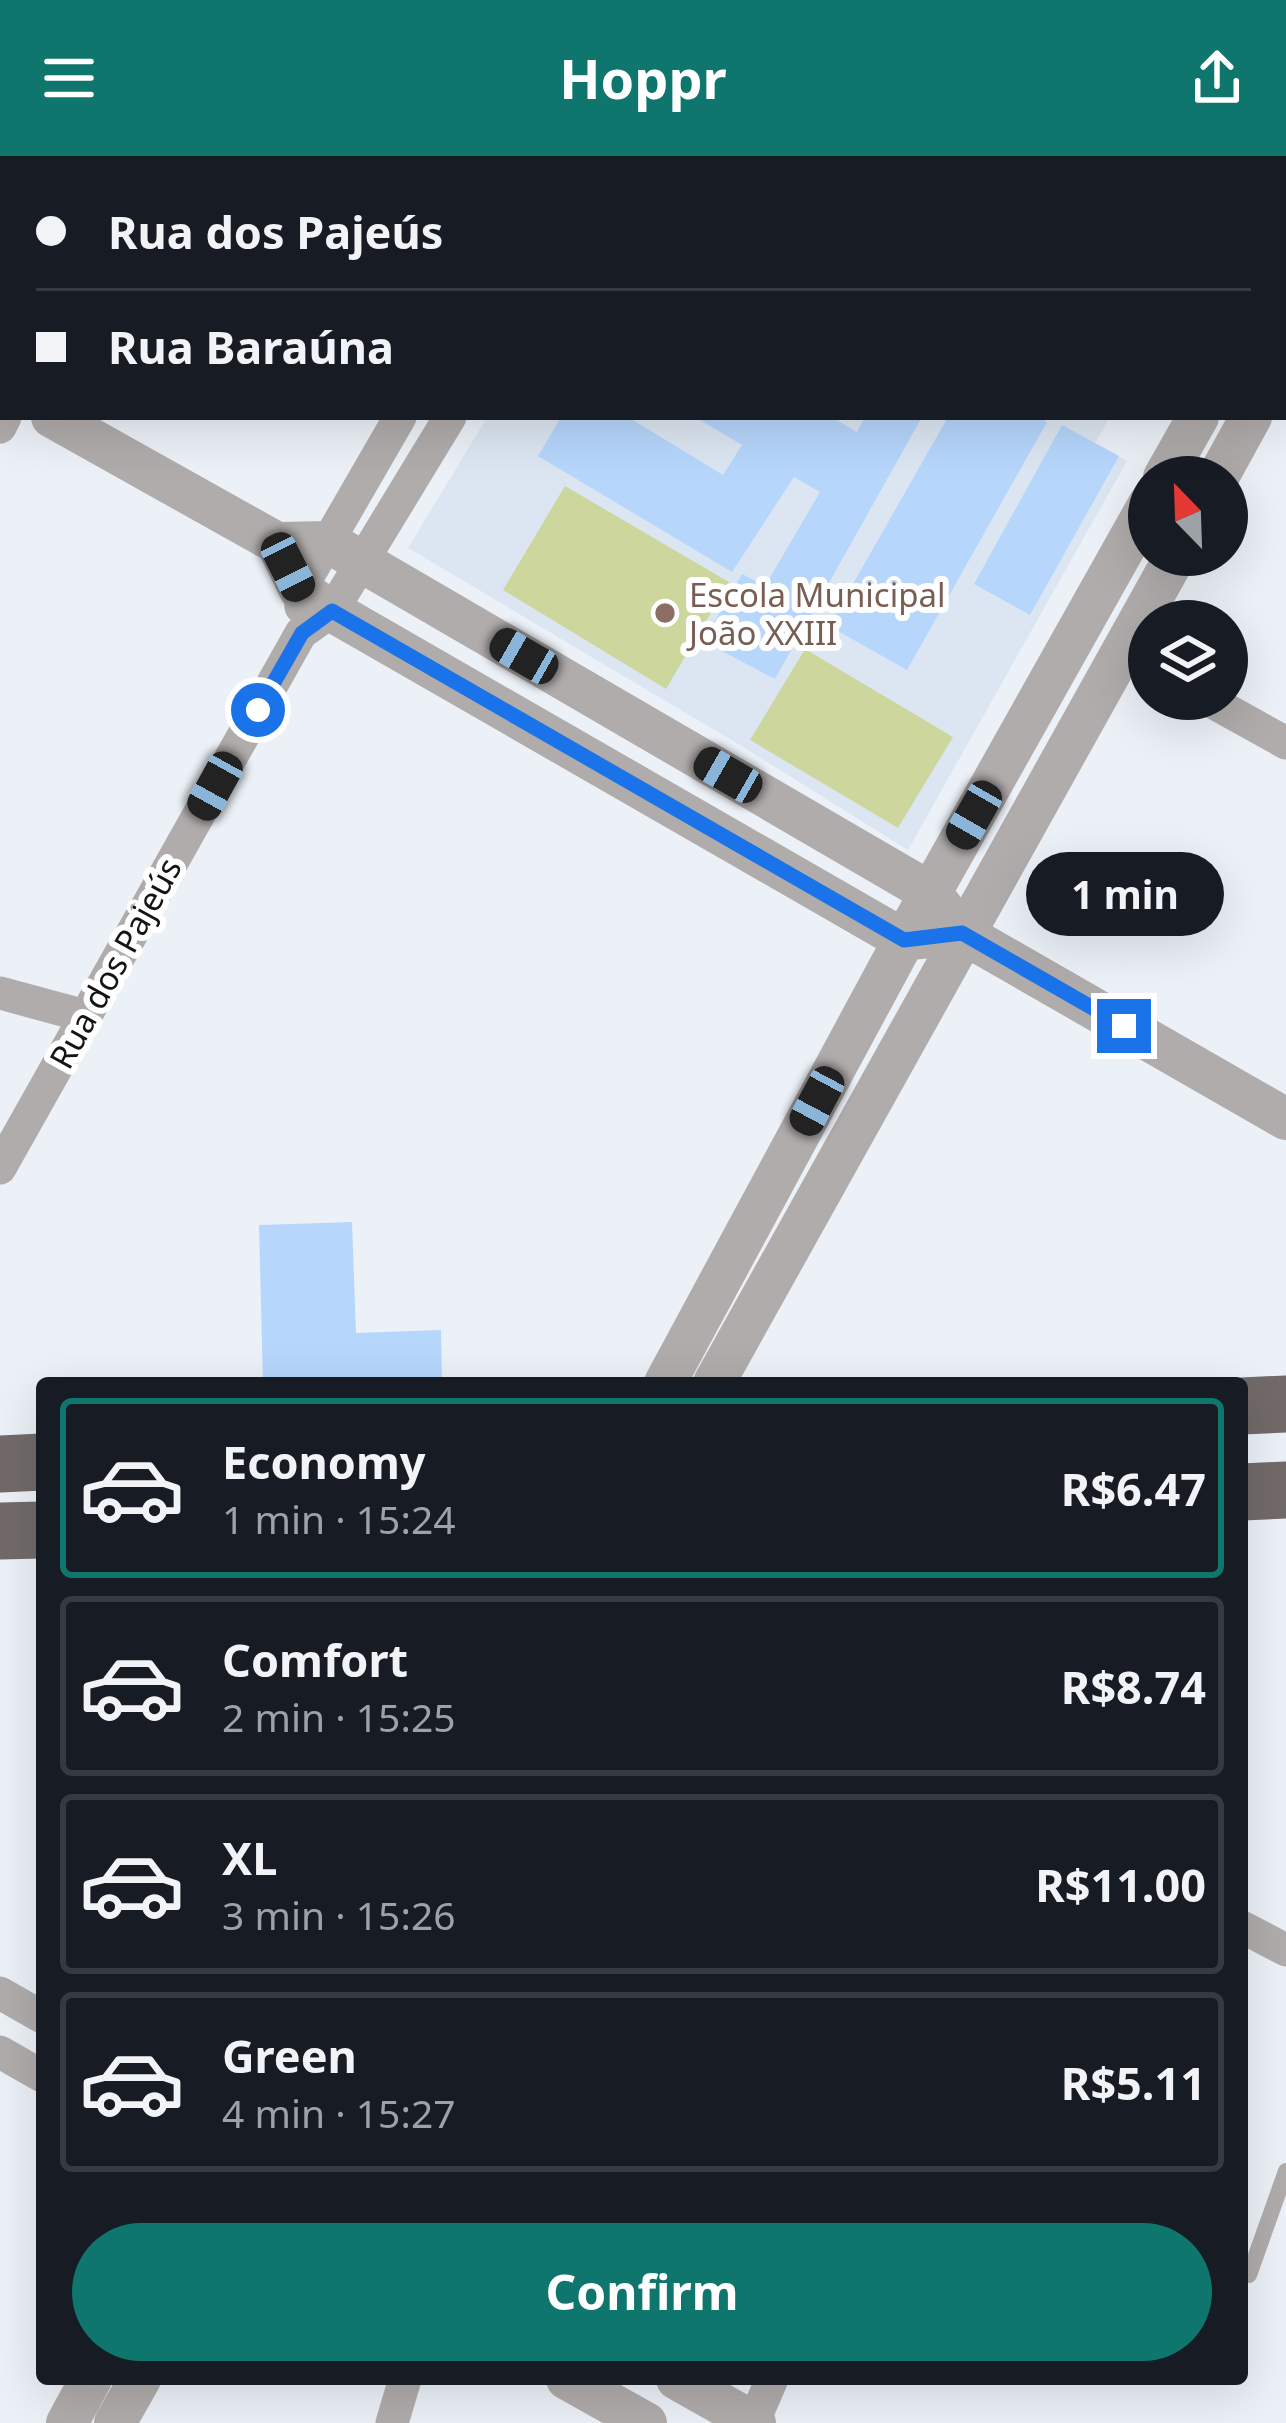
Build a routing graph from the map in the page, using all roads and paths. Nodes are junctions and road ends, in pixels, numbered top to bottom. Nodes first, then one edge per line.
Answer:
1 (57, 420) edge
2 (399, 420) edge
3 (448, 420) edge
4 (1196, 420) edge
5 (1249, 420) edge
6 (1176, 456) edge
7 (1230, 456) edge
8 (1128, 541) edge
9 (277, 543) junction
10 (345, 552) junction
11 (311, 611) junction
12 (1128, 673) edge
13 (1245, 720) edge
14 (1286, 743) edge
15 (931, 892) junction
16 (962, 933) junction
17 (904, 940) junction
18 (0, 993) edge
19 (85, 1016) junction
20 (1286, 1118) edge
21 (0, 1168) edge
22 (667, 1377) edge
23 (716, 1377) edge
24 (36, 1462) edge
25 (0, 1464) edge
26 (1286, 1490) edge
27 (1248, 1492) edge
28 (36, 1530) edge
29 (0, 1531) edge
30 (1248, 1930) edge
31 (1286, 1950) edge
32 (0, 1994) edge
33 (36, 2014) edge
34 (0, 2052) edge
35 (36, 2073) edge
36 (1286, 2171) edge
37 (1250, 2275) dead end
38 (88, 2385) edge
39 (137, 2385) edge
40 (403, 2385) edge
41 (578, 2385) edge
42 (688, 2385) edge
43 (770, 2385) edge
44 (67, 2423) edge
45 (116, 2423) edge
46 (392, 2423) edge
47 (646, 2423) edge
48 (754, 2423) edge

1 - 9 street
2 - 10 street, Rua dos Pajeús
3 - 10 street, Rua dos Pajeús
4 - 6 street
5 - 7 street
8 - 15 street
9 - 10 street
9 - 11 street
10 - 11 street, Rua dos Pajeús
10 - 15 street
11 - 17 street
11 - 19 street, Rua dos Pajeús
12 - 16 street
13 - 14 street
15 - 16 street
15 - 17 street
16 - 17 street
16 - 20 street
16 - 23 street
17 - 22 street
18 - 19 street
19 - 21 street, Rua dos Pajeús
24 - 25 highway
26 - 27 highway
28 - 29 highway
30 - 31 street
32 - 33 street
34 - 35 street
36 - 37 lane
38 - 44 street
39 - 45 street
40 - 46 street
41 - 47 street
42 - 48 street
43 - 48 street

